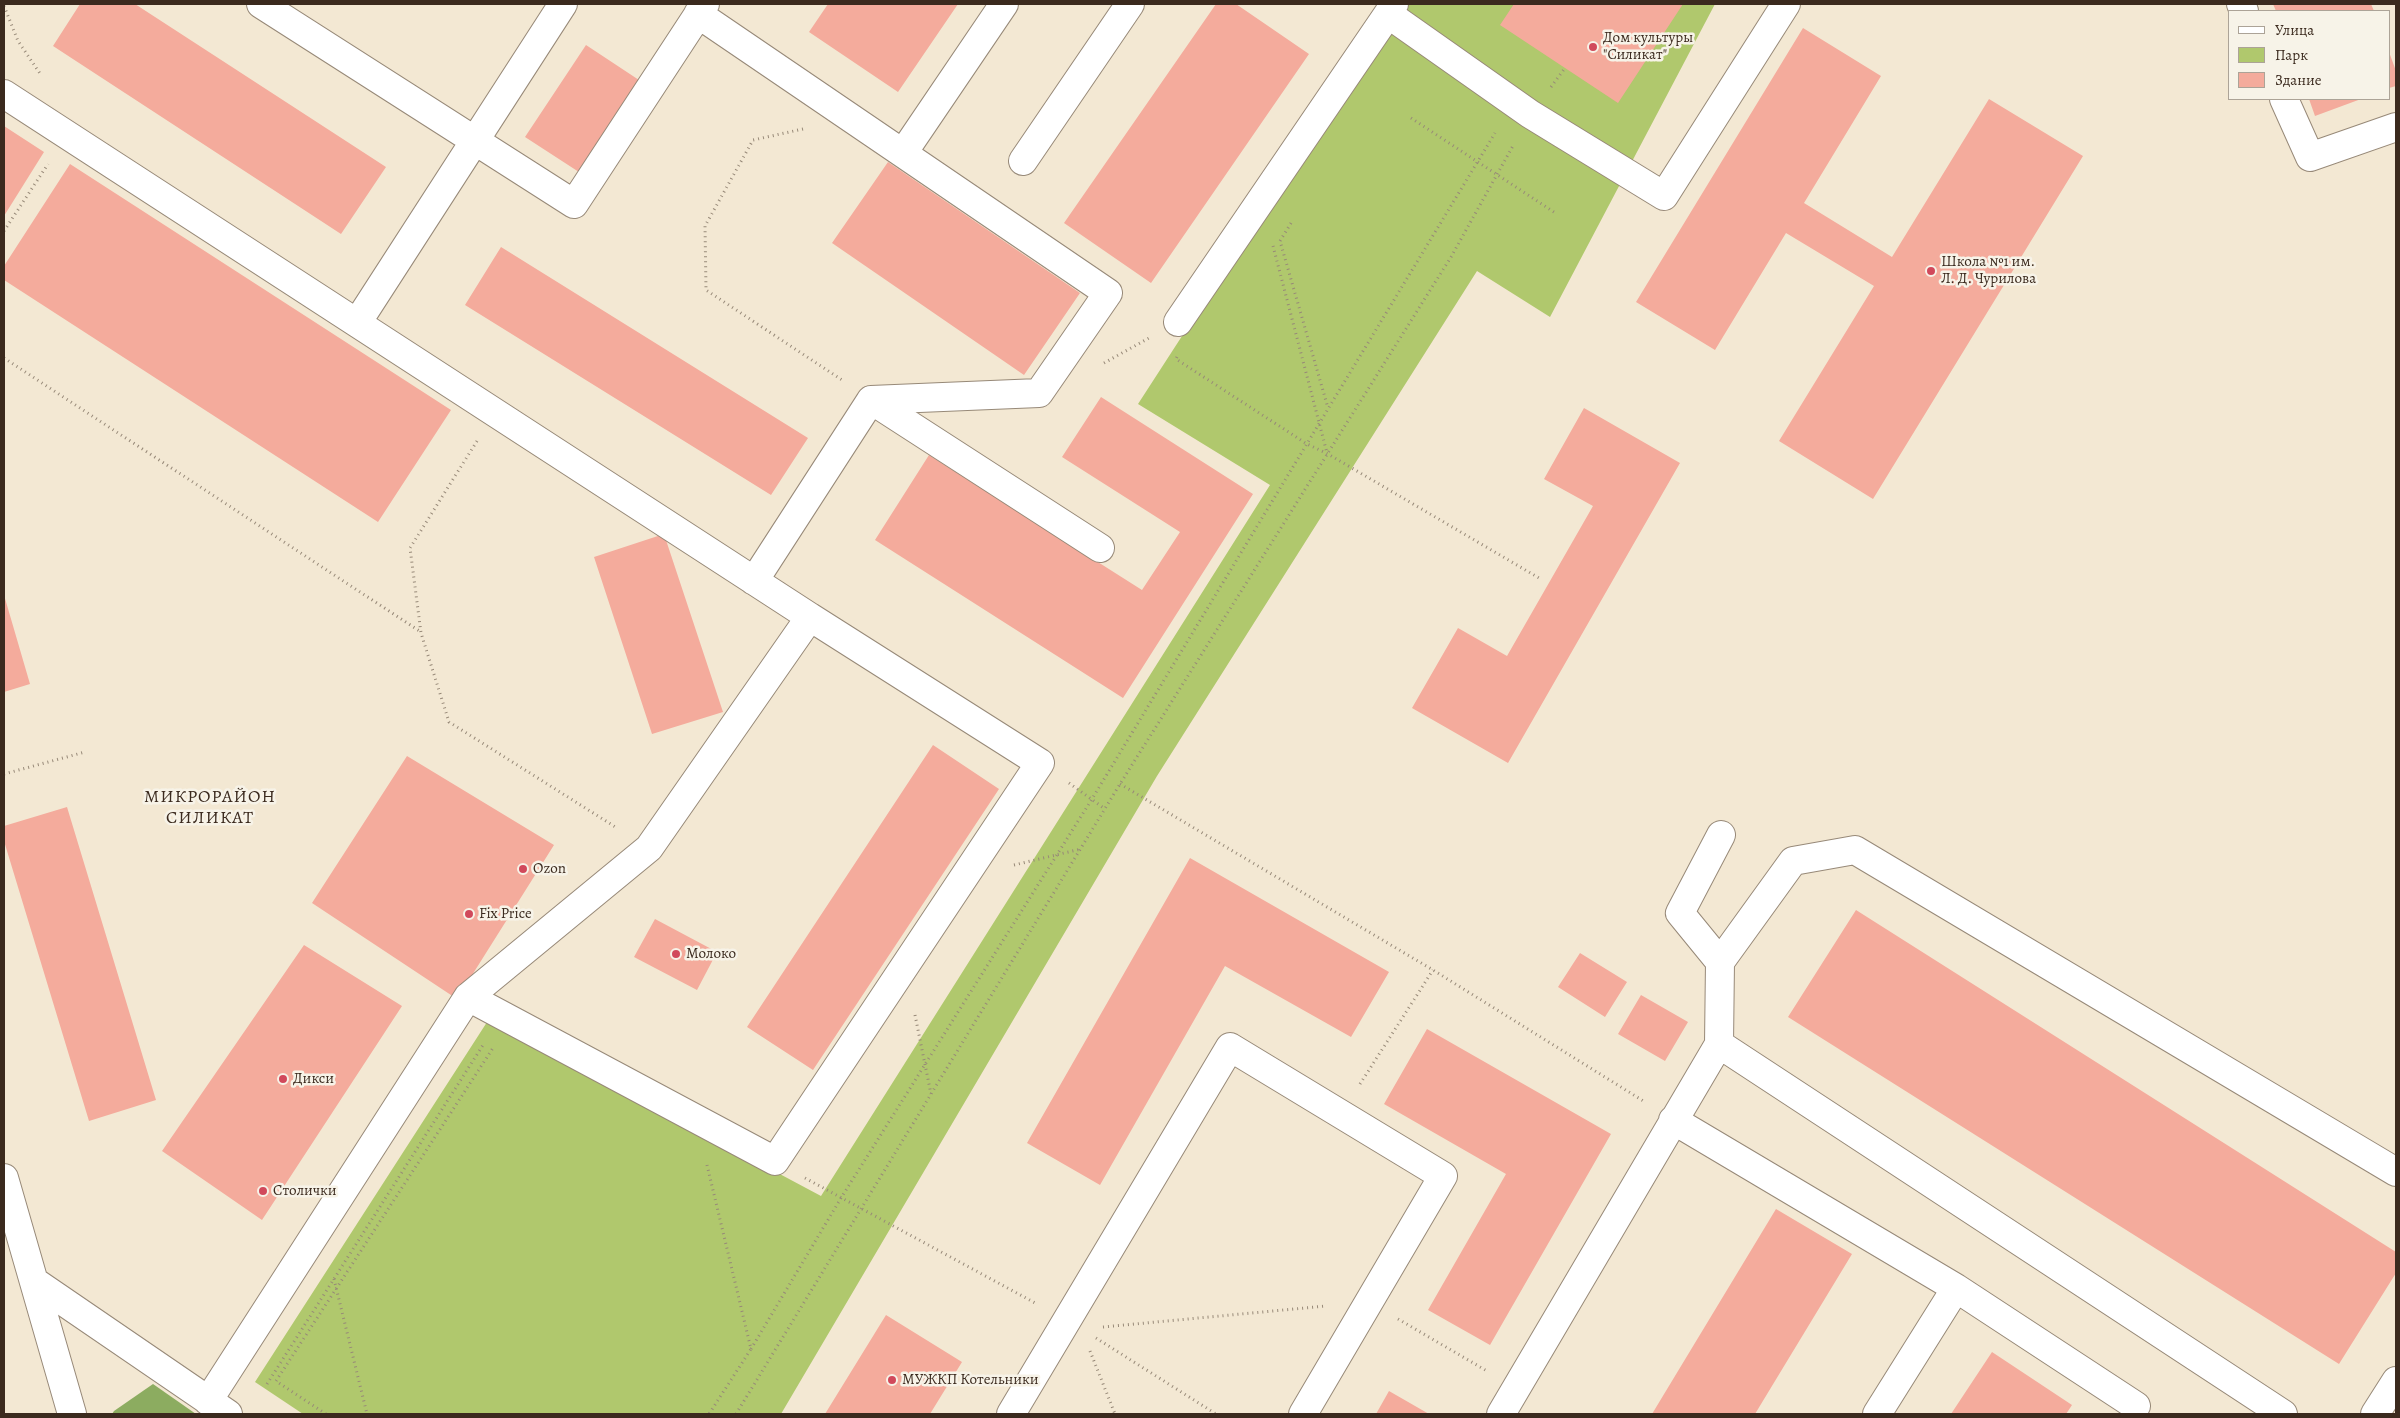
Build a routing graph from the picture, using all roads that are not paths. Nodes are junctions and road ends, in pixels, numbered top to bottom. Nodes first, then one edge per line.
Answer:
1 (260, 4) edge
2 (563, 4) edge
3 (1004, 4) edge
4 (1130, 4) edge
5 (1786, 4) edge
6 (701, 9) edge
7 (1391, 9) edge
8 (4, 94) edge
9 (2284, 100) edge
10 (2396, 127) edge
11 (474, 141) junction
12 (903, 153) junction
13 (1023, 162) dead end
14 (1178, 322) dead end
15 (357, 323) junction
16 (872, 400) junction
17 (1100, 548) dead end
18 (754, 581) junction
19 (810, 617) junction
20 (1721, 835) dead end
21 (1720, 962) junction
22 (468, 997) junction
23 (1719, 1044) junction
24 (1673, 1120) junction
25 (2396, 1172) edge
26 (4, 1178) edge
27 (35, 1282) junction
28 (1956, 1288) junction
29 (2396, 1381) edge
30 (2136, 1406) dead end
31 (218, 1408) edge
32 (72, 1414) edge
33 (1011, 1414) edge
34 (1303, 1414) edge
35 (1501, 1414) edge
36 (1877, 1414) edge
37 (2284, 1414) edge
38 (2375, 1414) edge

1 - 11 street
2 - 11 street
3 - 12 street
4 - 13 street
5 - 7 street
6 - 11 street
6 - 12 street
7 - 14 street
8 - 15 street
9 - 10 street
11 - 15 street
12 - 16 street
15 - 18 street
16 - 17 street
16 - 18 street
18 - 19 street
19 - 22 street
19 - 22 street
20 - 21 street
21 - 23 street
21 - 25 street
22 - 31 street
23 - 24 street
23 - 37 street
24 - 28 street
24 - 35 street
26 - 27 street
27 - 31 street
27 - 32 street
28 - 30 street
28 - 36 street
29 - 38 street
33 - 34 street

